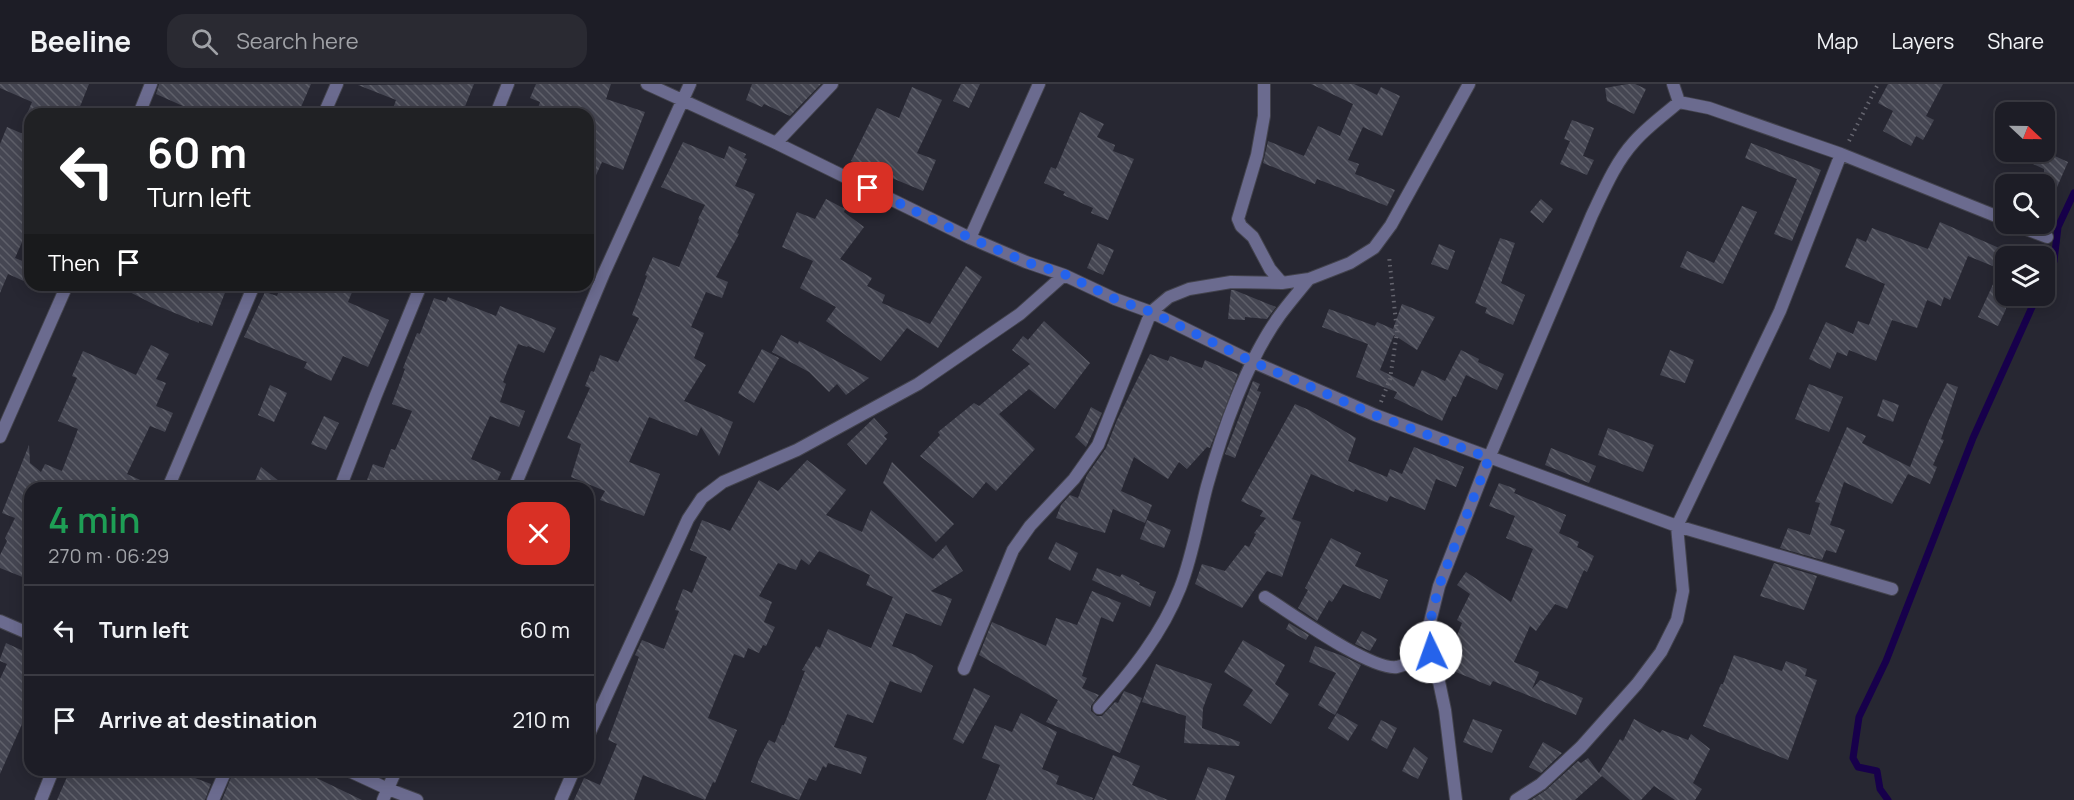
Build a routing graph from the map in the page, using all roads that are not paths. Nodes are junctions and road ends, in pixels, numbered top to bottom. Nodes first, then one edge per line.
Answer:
1 (151, 84) edge
2 (337, 84) edge
3 (508, 84) edge
4 (647, 84) edge
5 (690, 84) edge
6 (832, 84) edge
7 (1039, 84) edge
8 (1263, 84) edge
9 (1469, 84) edge
10 (1673, 84) edge
11 (682, 102) junction
12 (1679, 102) junction
13 (141, 108) edge
14 (327, 108) edge
15 (498, 108) edge
16 (776, 143) junction
17 (1841, 154) junction
18 (1995, 216) edge
19 (2040, 234) edge
20 (2048, 237) dead end
21 (970, 238) junction
22 (1064, 274) junction
23 (1309, 279) junction
24 (1282, 282) junction
25 (64, 291) edge
26 (251, 291) edge
27 (420, 291) edge
28 (1151, 312) junction
29 (1253, 362) junction
30 (0, 437) edge
31 (1489, 458) junction
32 (171, 482) edge
33 (342, 482) edge
34 (517, 482) edge
35 (1677, 526) junction
36 (1892, 589) dead end
37 (1265, 597) dead end
38 (0, 621) edge
39 (24, 631) edge
40 (1431, 652) junction
41 (964, 669) dead end
42 (1099, 708) dead end
43 (594, 723) edge
44 (51, 776) edge
45 (223, 776) edge
46 (356, 776) edge
47 (394, 776) edge
48 (571, 776) edge
49 (386, 795) edge
50 (41, 800) edge
51 (213, 800) edge
52 (417, 800) edge
53 (561, 800) edge
54 (1456, 800) edge
55 (1516, 800) edge

1 - 13 street
2 - 14 street
3 - 15 street
4 - 11 street
5 - 11 street
6 - 16 street
7 - 21 street
8 - 24 street
9 - 23 street
10 - 12 street
11 - 16 street
11 - 34 street
12 - 17 street
12 - 31 street
16 - 21 street
17 - 18 street
17 - 35 street
19 - 20 street
21 - 22 street
22 - 28 street
22 - 43 street
23 - 24 street
23 - 29 street
24 - 28 street
25 - 30 street
26 - 32 street
27 - 33 street
28 - 29 street
28 - 41 street
29 - 31 street
29 - 42 street
31 - 35 street
31 - 40 street
35 - 36 street
35 - 55 street
37 - 40 street
38 - 39 street
40 - 54 street
44 - 50 street
45 - 51 street
46 - 49 street
47 - 49 street
48 - 53 street
49 - 52 street

